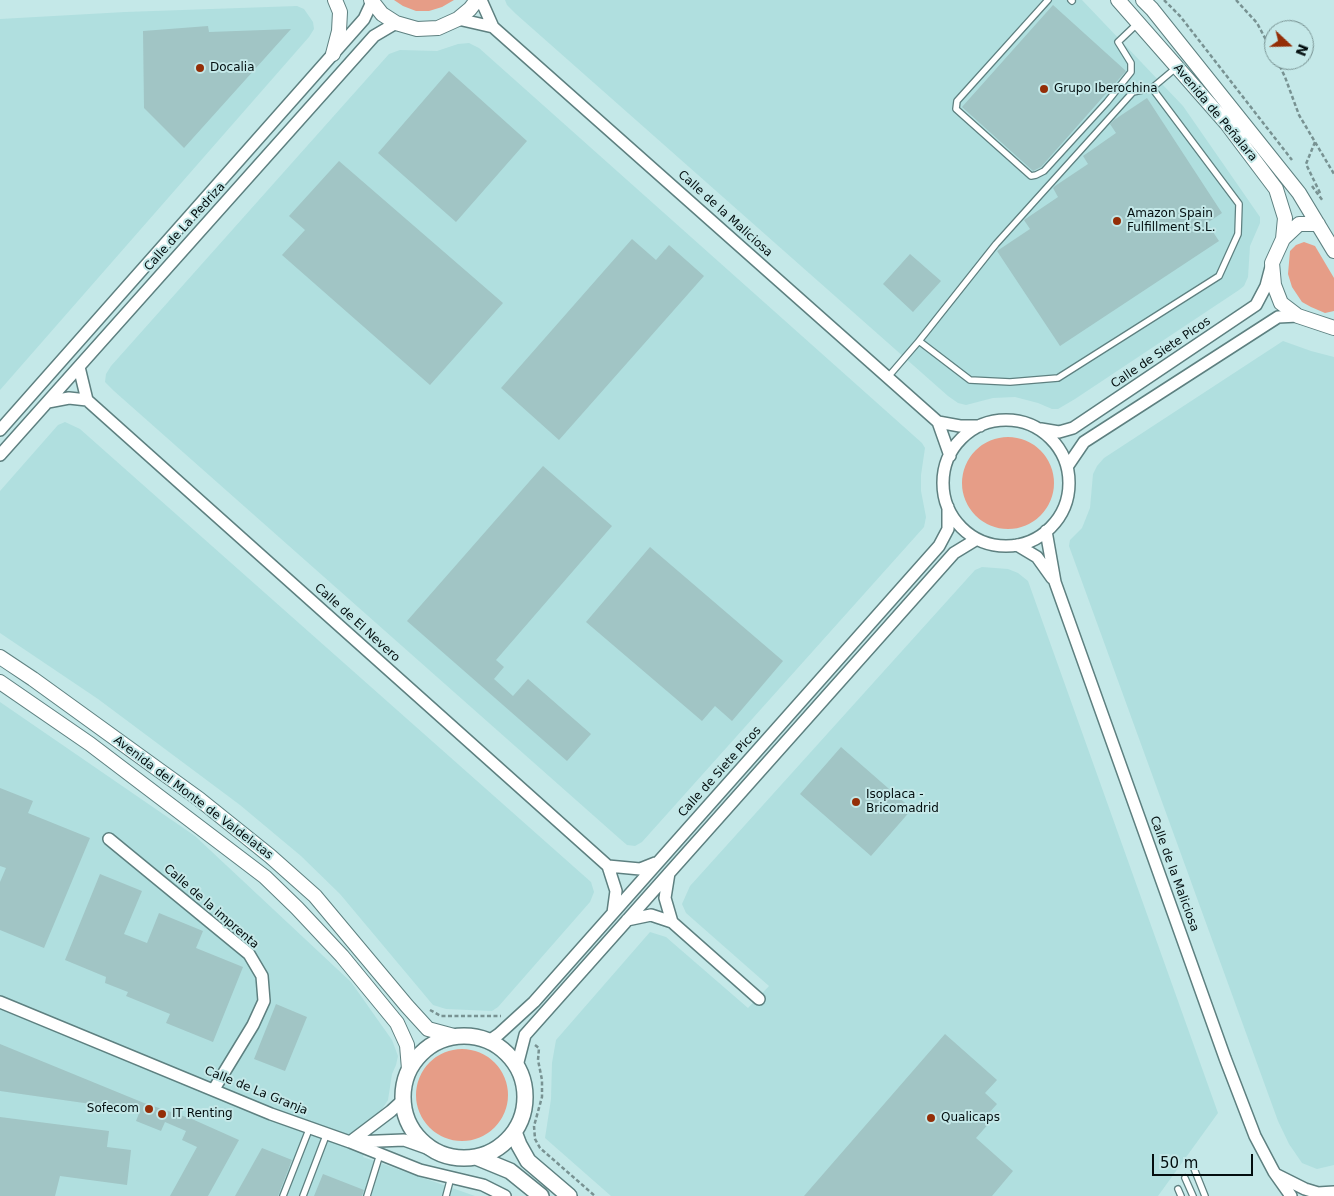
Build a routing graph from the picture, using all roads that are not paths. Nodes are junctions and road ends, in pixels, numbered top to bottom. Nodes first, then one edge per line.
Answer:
1 (335, 0) edge
2 (477, 0) edge
3 (481, 0) edge
4 (1048, 0) edge
5 (1118, 0) edge
6 (1143, 0) edge
7 (372, 1) edge
8 (458, 19) junction
9 (396, 23) junction
10 (1138, 23) junction
11 (493, 27) junction
12 (333, 54) junction
13 (1177, 67) junction
14 (1152, 88) junction
15 (1318, 224) junction
16 (1284, 239) junction
17 (1334, 251) edge
18 (1272, 263) junction
19 (1298, 316) junction
20 (1334, 328) edge
21 (919, 341) junction
22 (78, 367) junction
23 (888, 377) junction
24 (87, 400) junction
25 (48, 402) junction
26 (938, 422) junction
27 (980, 426) junction
28 (1038, 429) junction
29 (0, 430) edge
30 (0, 455) edge
31 (950, 456) junction
32 (1067, 467) junction
33 (948, 507) junction
34 (1046, 532) junction
35 (977, 539) junction
36 (1017, 545) junction
37 (1055, 582) junction
38 (0, 658) edge
39 (0, 682) edge
40 (109, 839) dead end
41 (658, 862) junction
42 (608, 866) junction
43 (669, 873) junction
44 (613, 913) junction
45 (628, 920) junction
46 (672, 922) junction
47 (759, 1000) dead end
48 (0, 1002) edge
49 (454, 1036) junction
50 (489, 1041) junction
51 (517, 1066) junction
52 (409, 1069) junction
53 (214, 1089) junction
54 (403, 1100) junction
55 (310, 1127) junction
56 (514, 1132) junction
57 (327, 1133) junction
58 (350, 1142) junction
59 (435, 1151) junction
60 (380, 1154) junction
61 (476, 1157) junction
62 (1193, 1166) dead end
63 (1274, 1172) junction
64 (451, 1177) junction
65 (1185, 1178) dead end
66 (1178, 1189) dead end
67 (1334, 1192) edge
68 (283, 1196) edge
69 (303, 1196) edge
70 (367, 1196) edge
71 (446, 1196) edge
72 (505, 1196) edge
73 (541, 1196) edge
74 (569, 1196) edge
75 (1181, 1196) edge
76 (1192, 1196) edge
77 (1205, 1196) edge
78 (1291, 1196) edge

1 - 12 street
2 - 8 street
3 - 11 street, Calle de la Maliciosa
4 - 10 lane
5 - 10 street, Avenida de Peñalara
6 - 15 street, Avenida de Peñalara
7 - 9 street
7 - 12 street, Calle de La Pedriza
8 - 9 street
8 - 11 street, Calle de la Maliciosa
9 - 22 street, Calle de La Pedriza
10 - 13 street, Avenida de Peñalara
11 - 23 street, Calle de la Maliciosa
12 - 29 street, Calle de La Pedriza
13 - 14 lane
13 - 16 street, Avenida de Peñalara
14 - 21 lane
14 - 21 lane
15 - 16 street
15 - 17 street, Avenida de Peñalara
16 - 18 street
18 - 19 street
18 - 28 street, Calle de Siete Picos
19 - 20 street
19 - 32 street
21 - 23 lane
22 - 24 street
22 - 25 street, Calle de La Pedriza
23 - 26 street, Calle de la Maliciosa
24 - 25 street
24 - 42 street, Calle de El Nevero
25 - 30 street, Calle de La Pedriza
26 - 27 street
26 - 31 street, Calle de la Maliciosa
27 - 28 street
27 - 31 street
28 - 32 street
31 - 33 street
32 - 34 street
33 - 35 street
33 - 41 street, Calle de Siete Picos
34 - 36 street
34 - 37 street, Calle de la Maliciosa
35 - 36 street
35 - 43 street
36 - 37 street, Calle de la Maliciosa
37 - 63 street, Calle de la Maliciosa
38 - 49 street, Avenida del Monte de Valdelatas
39 - 52 street, Avenida del Monte de Valdelatas
40 - 53 street, Calle de la imprenta
41 - 42 street
41 - 44 street, Calle de Siete Picos
42 - 44 street
43 - 45 street
43 - 46 street
44 - 50 street, Calle de Siete Picos
45 - 46 street
45 - 51 street
46 - 47 street
48 - 53 street, Calle de La Granja
49 - 50 main road
49 - 52 main road
50 - 51 main road
51 - 56 main road
52 - 54 main road
53 - 55 street, Calle de La Granja
54 - 58 street
54 - 59 main road
55 - 57 street, Calle de La Granja
55 - 68 lane
56 - 61 main road
56 - 74 main road
57 - 58 street, Calle de La Granja
57 - 69 lane
58 - 59 street
58 - 60 street, Calle de La Granja
59 - 61 main road
60 - 64 street, Calle de La Granja
60 - 70 lane
61 - 73 main road
62 - 77 lane
63 - 67 street
63 - 78 street, Calle de la Maliciosa
64 - 71 lane
64 - 72 street, Calle de La Granja
65 - 76 lane
66 - 75 lane

